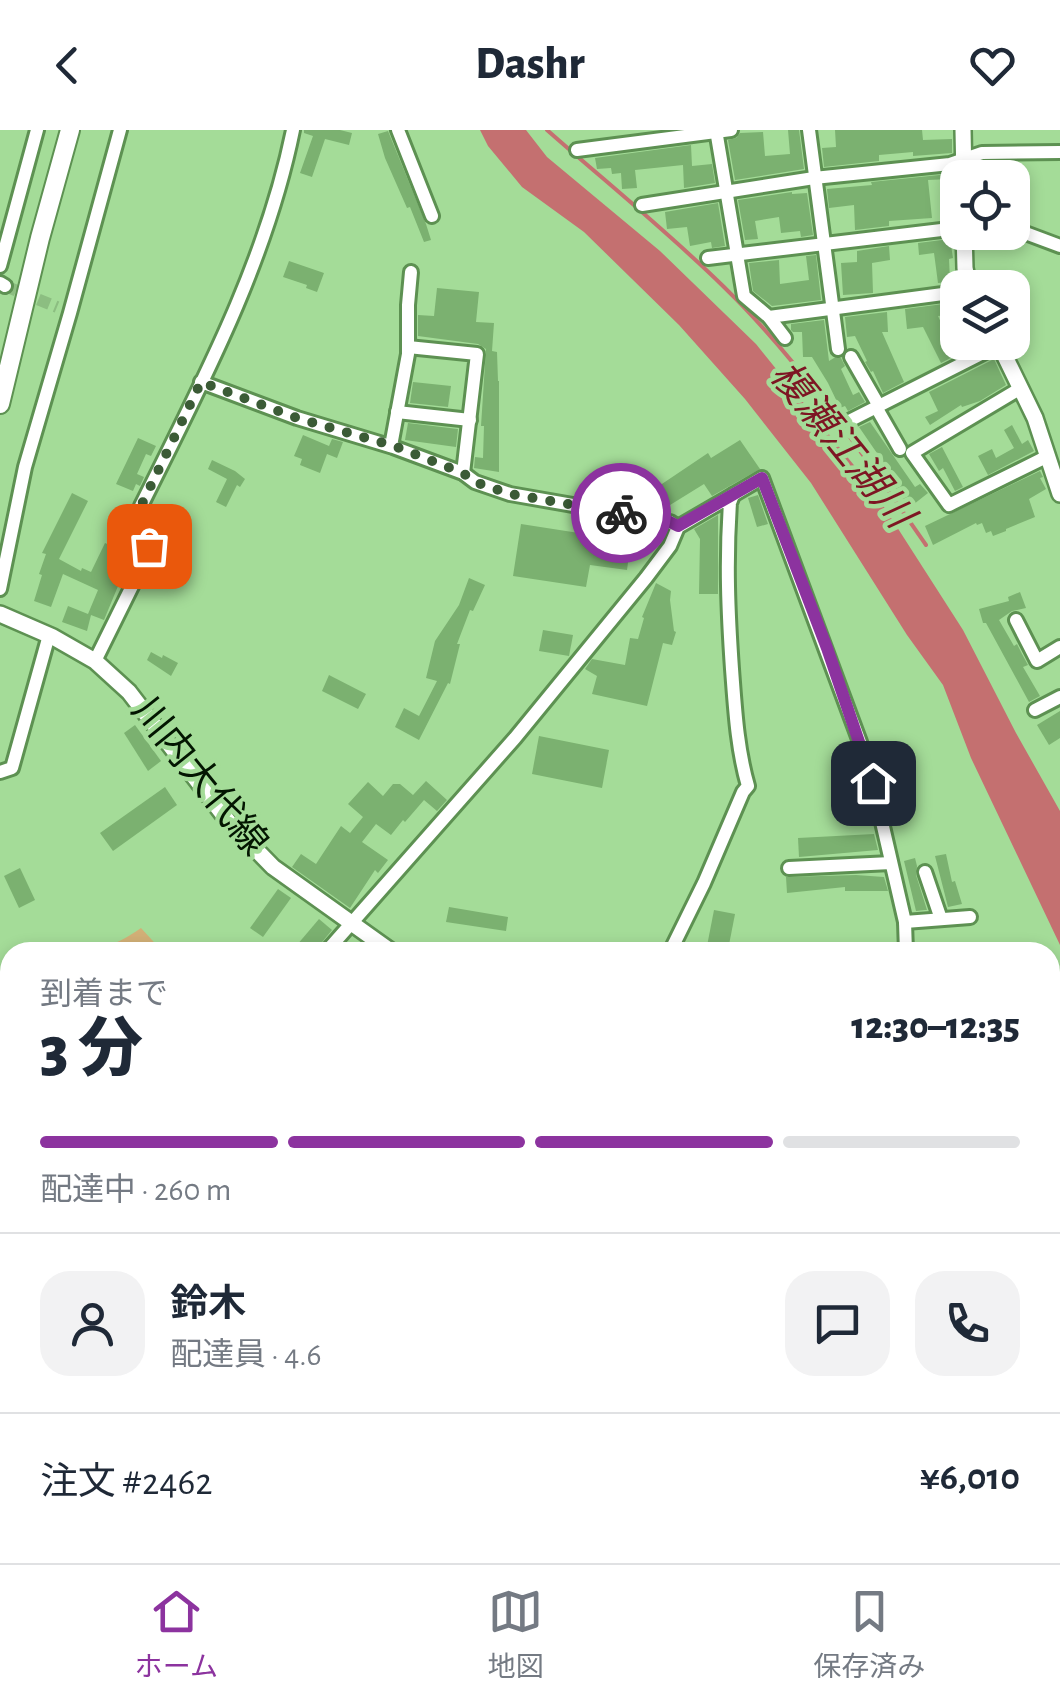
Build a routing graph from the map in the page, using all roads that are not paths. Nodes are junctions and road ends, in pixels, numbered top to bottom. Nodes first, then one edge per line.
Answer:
1 (37, 130) edge
2 (70, 130) edge
3 (120, 130) edge
4 (293, 130) edge
5 (398, 130) edge
6 (809, 130) edge
7 (962, 130) edge
8 (721, 131) edge
9 (578, 150) dead end
10 (1060, 152) edge
11 (963, 159) junction
12 (814, 178) junction
13 (726, 192) junction
14 (642, 205) dead end
15 (432, 216) dead end
16 (940, 230) edge
17 (1030, 235) edge
18 (823, 244) junction
19 (1060, 246) edge
20 (737, 255) junction
21 (708, 258) dead end
22 (0, 266) edge
23 (411, 272) dead end
24 (940, 294) edge
25 (831, 308) junction
26 (769, 317) junction
27 (785, 338) dead end
28 (408, 346) junction
29 (838, 348) dead end
30 (851, 357) dead end
31 (968, 360) edge
32 (1006, 360) edge
33 (201, 382) junction
34 (1021, 388) junction
35 (0, 404) edge
36 (878, 407) junction
37 (397, 412) junction
38 (470, 420) junction
39 (851, 420) dead end
40 (390, 446) junction
41 (900, 450) dead end
42 (1048, 456) junction
43 (463, 473) junction
44 (1060, 494) edge
45 (733, 495) junction
46 (678, 526) junction
47 (0, 589) edge
48 (0, 614) edge
49 (1016, 620) dead end
50 (48, 635) junction
51 (1060, 647) edge
52 (95, 661) junction
53 (1060, 696) edge
54 (1035, 710) dead end
55 (0, 772) edge
56 (892, 863) junction
57 (789, 868) dead end
58 (925, 872) dead end
59 (970, 917) dead end
60 (941, 919) junction
61 (905, 922) junction
62 (353, 923) junction
63 (335, 942) edge
64 (379, 942) edge
65 (675, 942) edge
66 (906, 942) edge

1 - 22 street
2 - 35 highway
3 - 47 street
4 - 33 street
5 - 15 street
6 - 12 street
7 - 11 main road
8 - 9 street
8 - 13 street
10 - 11 street
11 - 12 street
12 - 13 street
12 - 18 street
13 - 14 street
13 - 20 street
16 - 18 street
17 - 19 street
18 - 20 street
18 - 25 street
20 - 21 street
20 - 26 street
23 - 28 street
24 - 25 street
25 - 26 street
25 - 29 street
26 - 27 street
28 - 37 street
28 - 38 street
30 - 36 street
31 - 36 street
32 - 34 main road
33 - 40 street
33 - 52 street
34 - 42 main road
34 - 42 street
36 - 39 street
36 - 41 street
37 - 38 street
37 - 40 street
38 - 43 street
40 - 43 street
42 - 44 main road
43 - 46 street
45 - 46 street
45 - 56 street
45 - 65 street
46 - 62 street
48 - 50 main road, 川内大代線
49 - 51 street
50 - 52 main road, 川内大代線
50 - 55 street
52 - 62 main road, 川内大代線
53 - 54 street
56 - 57 street
56 - 61 street
58 - 60 street
59 - 60 street
60 - 61 street
61 - 66 street
62 - 63 street
62 - 64 main road, 川内大代線

